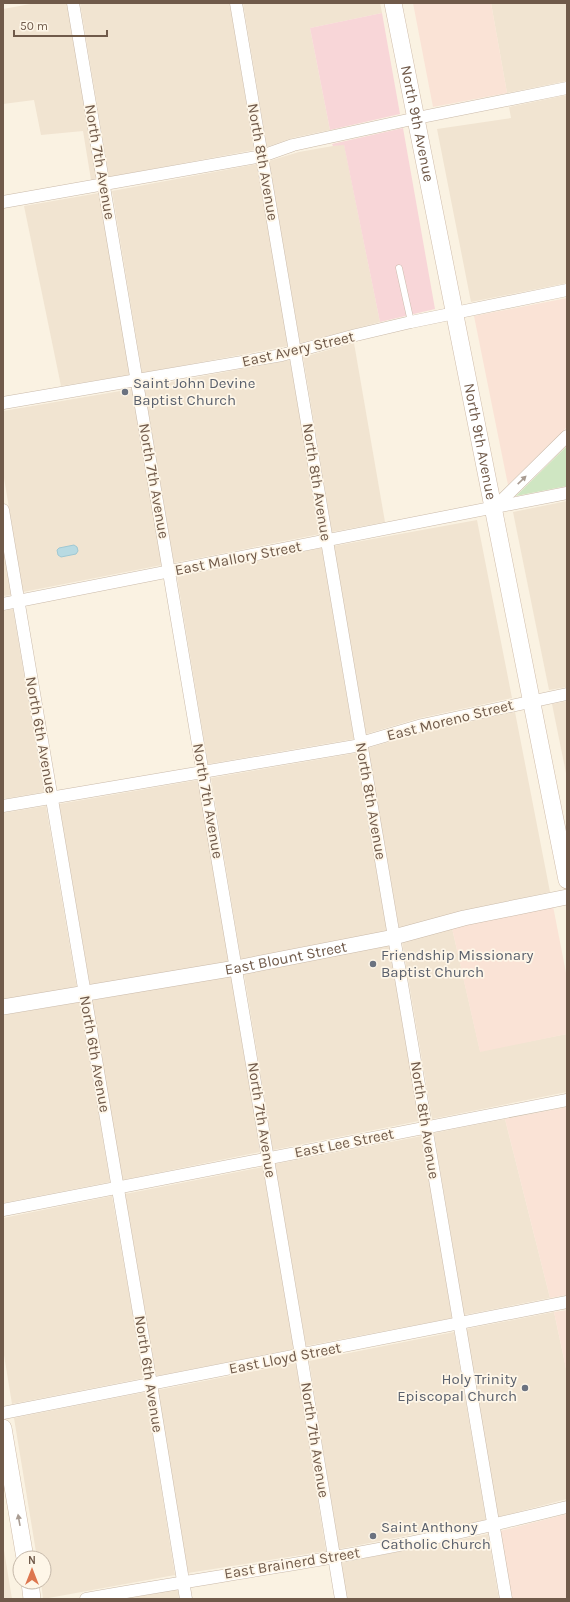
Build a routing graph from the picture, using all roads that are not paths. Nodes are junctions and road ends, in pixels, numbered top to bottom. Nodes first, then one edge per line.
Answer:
1 (73, 3) edge
2 (236, 3) edge
3 (393, 3) edge
4 (567, 88) edge
5 (417, 118) junction
6 (262, 156) junction
7 (104, 185) junction
8 (3, 202) edge
9 (399, 268) dead end
10 (567, 290) edge
11 (455, 312) junction
12 (411, 322) junction
13 (296, 352) junction
14 (137, 381) junction
15 (3, 404) edge
16 (567, 436) edge
17 (567, 493) edge
18 (495, 507) junction
19 (3, 510) edge
20 (327, 540) junction
21 (169, 571) junction
22 (18, 601) junction
23 (3, 604) edge
24 (567, 694) edge
25 (531, 701) junction
26 (361, 744) junction
27 (203, 772) junction
28 (51, 798) junction
29 (3, 806) edge
30 (567, 880) edge
31 (567, 896) edge
32 (394, 937) junction
33 (236, 968) junction
34 (85, 994) junction
35 (3, 1007) edge
36 (567, 1100) edge
37 (426, 1127) junction
38 (268, 1158) junction
39 (118, 1188) junction
40 (3, 1210) edge
41 (567, 1302) edge
42 (459, 1324) junction
43 (301, 1355) junction
44 (151, 1384) junction
45 (3, 1413) edge
46 (3, 1428) edge
47 (567, 1507) edge
48 (493, 1526) junction
49 (24, 1550) edge
50 (334, 1557) junction
51 (183, 1581) junction
52 (86, 1599) edge
53 (186, 1599) edge
54 (341, 1599) edge
55 (506, 1599) edge

1 - 7 street, North 7th Avenue
2 - 6 street, North 8th Avenue
3 - 5 main road, North 9th Avenue
4 - 5 street
5 - 6 street
5 - 11 main road, North 9th Avenue
6 - 7 street
6 - 13 street, North 8th Avenue
7 - 8 street
7 - 14 street, North 7th Avenue
9 - 12 lane
10 - 11 street, East Avery Street
11 - 12 street, East Avery Street
11 - 18 main road, North 9th Avenue
12 - 13 street, East Avery Street
13 - 14 street, East Avery Street
13 - 20 street, North 8th Avenue
14 - 15 street, East Avery Street
14 - 21 street, North 7th Avenue
18 -> 16 street
17 - 18 street, East Mallory Street
18 - 20 street, East Mallory Street
18 - 25 main road, North 9th Avenue
19 - 22 street, North 6th Avenue
20 - 21 street, East Mallory Street
20 - 26 street, North 8th Avenue
21 - 22 street, East Mallory Street
21 - 27 street, North 7th Avenue
22 - 23 street, East Mallory Street
22 - 28 street, North 6th Avenue
24 - 25 street, East Moreno Street
25 - 26 street, East Moreno Street
25 - 30 main road, North 9th Avenue
26 - 27 street, East Moreno Street
26 - 32 street, North 8th Avenue
27 - 28 street, East Moreno Street
27 - 33 street, North 7th Avenue
28 - 29 street, East Moreno Street
28 - 34 street, North 6th Avenue
31 - 32 street, East Blount Street
32 - 33 street, East Blount Street
32 - 37 street, North 8th Avenue
33 - 34 street, East Blount Street
33 - 38 street, North 7th Avenue
34 - 35 street, East Blount Street
34 - 39 street, North 6th Avenue
36 - 37 street, East Lee Street
37 - 38 street, East Lee Street
37 - 42 street, North 8th Avenue
38 - 39 street, East Lee Street
38 - 43 street, North 7th Avenue
39 - 40 street, East Lee Street
39 - 44 street, North 6th Avenue
41 - 42 street, East Lloyd Street
42 - 43 street, East Lloyd Street
42 - 48 street, North 8th Avenue
43 - 44 street, East Lloyd Street
43 - 50 street, North 7th Avenue
44 - 45 street, East Lloyd Street
44 - 51 street, North 6th Avenue
49 -> 46 main road
47 - 48 street, East Brainerd Street
48 - 50 street, East Brainerd Street
48 - 55 street, North 8th Avenue
50 - 51 street, East Brainerd Street
50 - 54 street, North 7th Avenue
51 - 52 street, East Brainerd Street
51 - 53 street, North 6th Avenue

